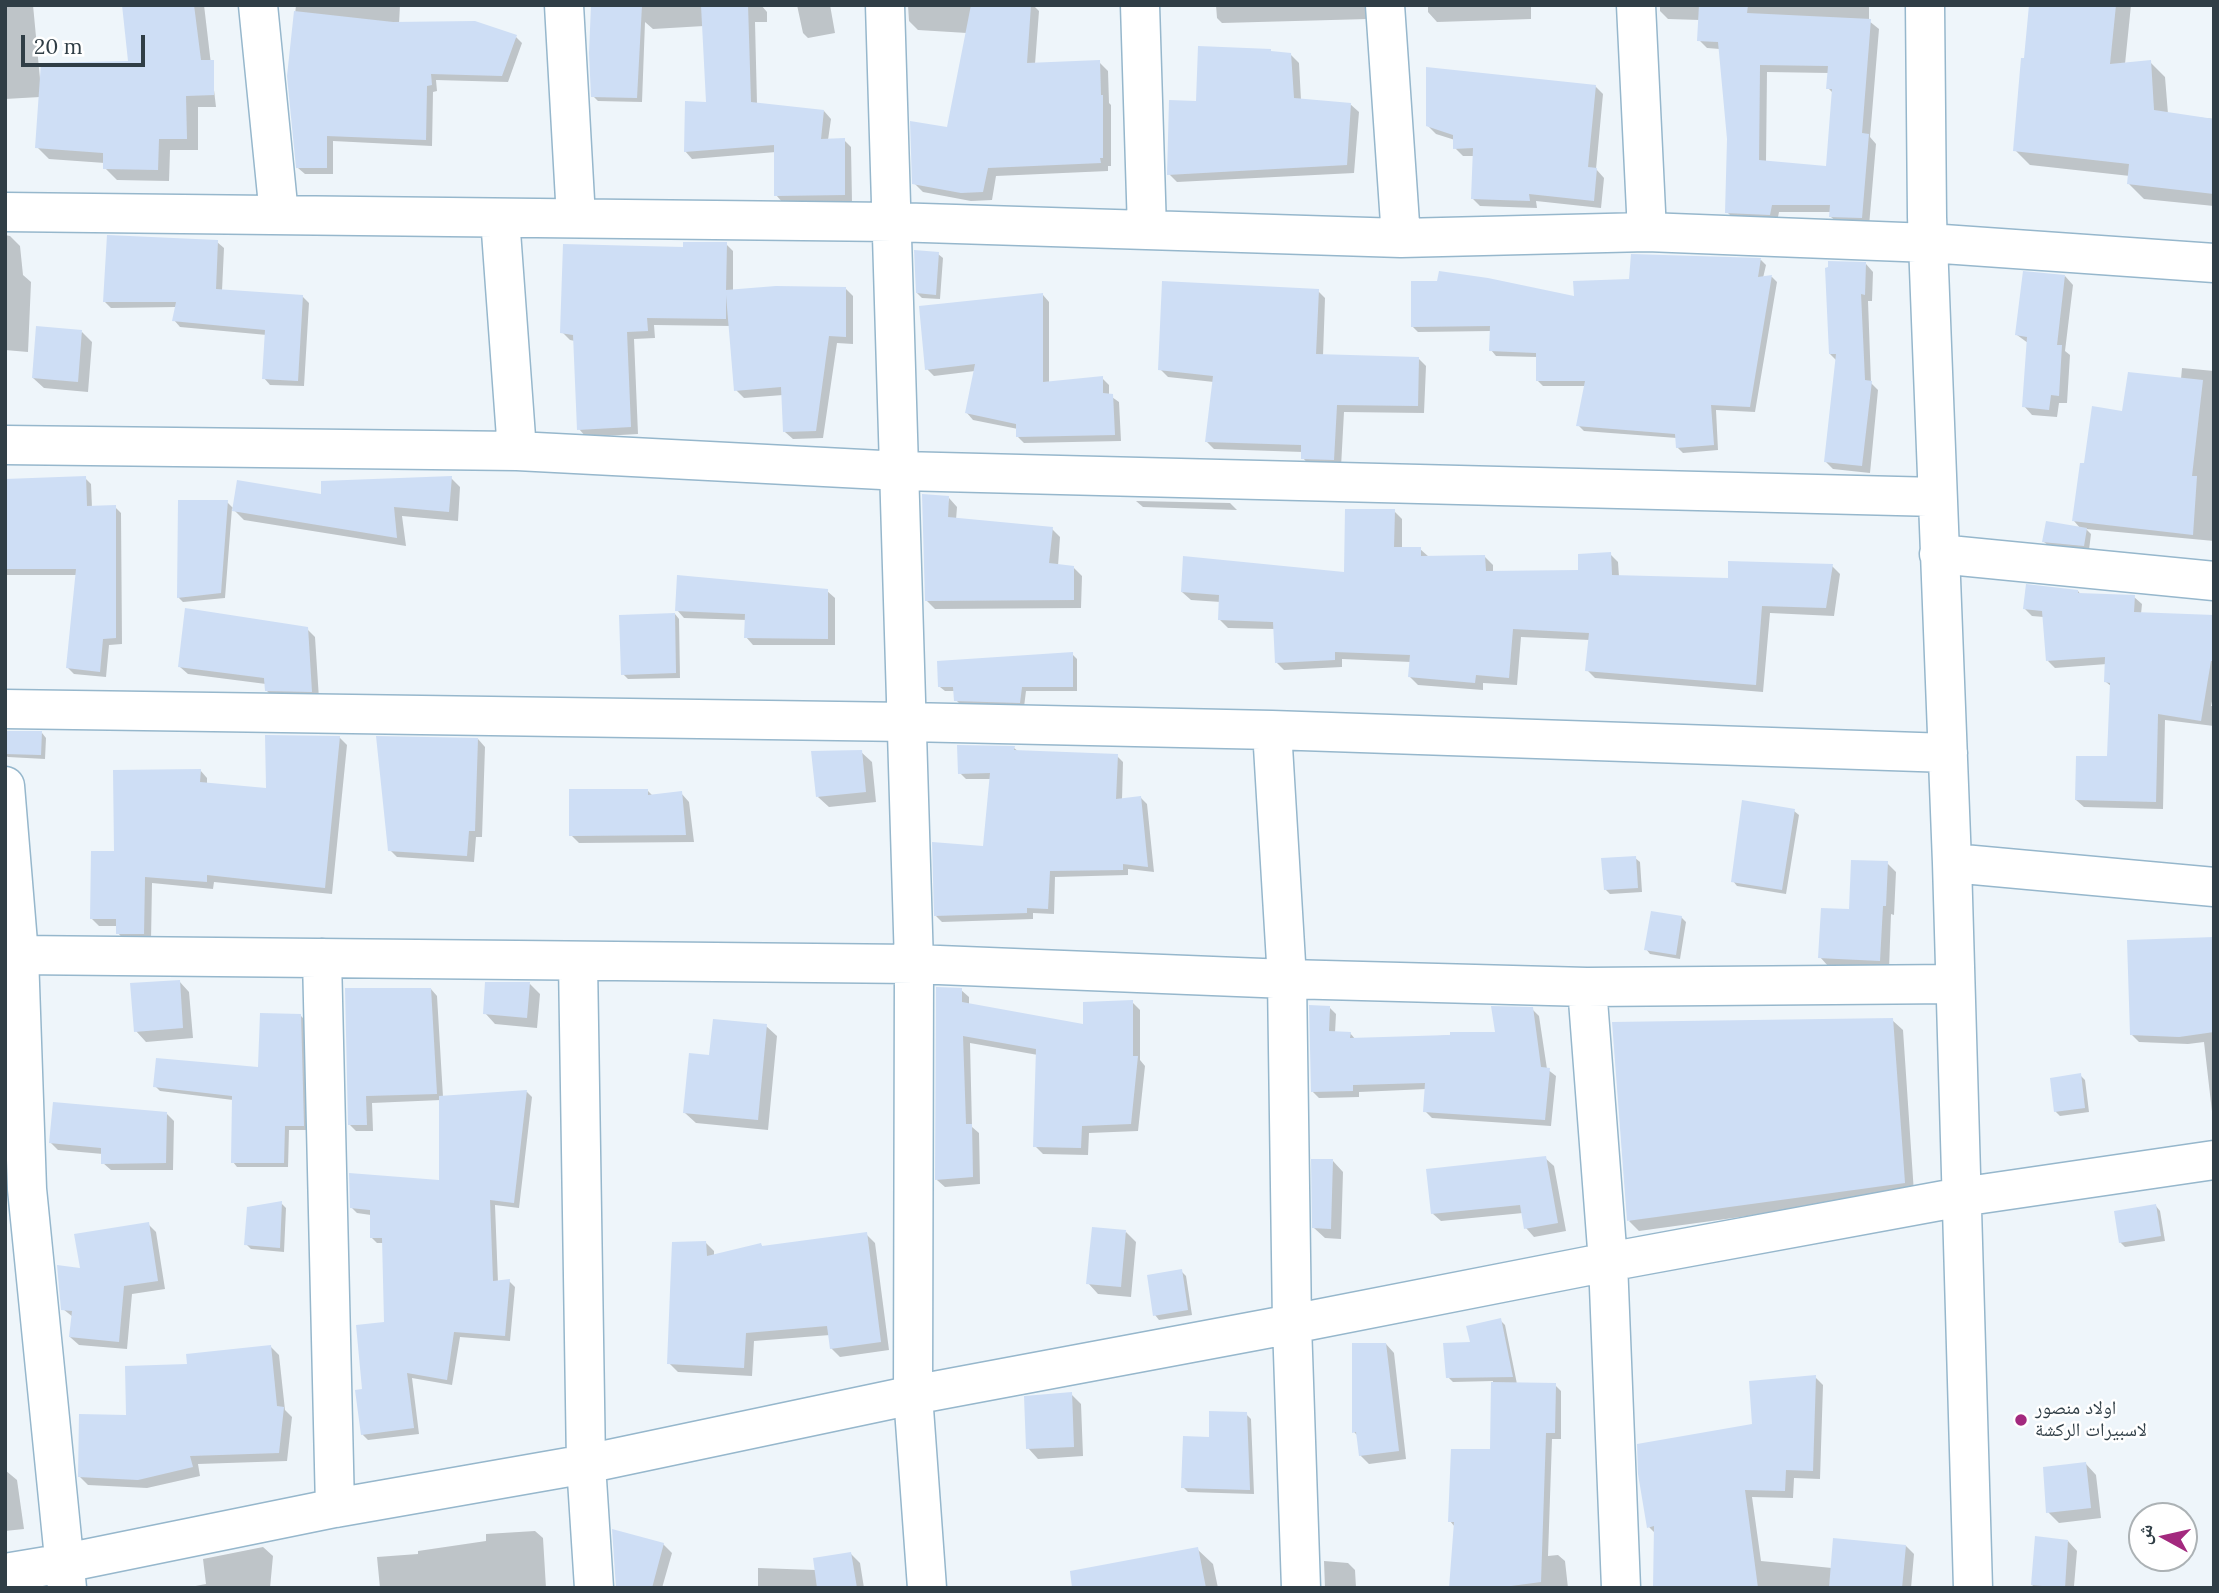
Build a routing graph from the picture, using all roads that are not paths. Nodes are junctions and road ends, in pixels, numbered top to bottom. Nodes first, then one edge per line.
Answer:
1 (258, 5) edge
2 (564, 5) edge
3 (885, 5) edge
4 (1140, 5) edge
5 (1385, 5) edge
6 (1636, 5) edge
7 (1926, 5) edge
8 (5, 212) edge
9 (279, 215) junction
10 (500, 218) junction
11 (576, 219) junction
12 (892, 222) junction
13 (1147, 230) junction
14 (1647, 232) junction
15 (1401, 238) junction
16 (1929, 243) junction
17 (2214, 263) edge
18 (5, 445) edge
19 (517, 451) junction
20 (901, 471) junction
21 (1937, 497) junction
22 (1939, 554) junction
23 (2214, 581) edge
24 (5, 709) edge
25 (907, 722) junction
26 (1272, 730) junction
27 (1948, 753) junction
28 (5, 787) edge
29 (1952, 863) junction
30 (2214, 887) edge
31 (19, 955) junction
32 (322, 958) junction
33 (578, 962) junction
34 (914, 964) junction
35 (1287, 979) junction
36 (1955, 984) junction
37 (1587, 987) junction
38 (2214, 1160) edge
39 (16, 1189) edge
40 (1961, 1197) junction
41 (1608, 1262) junction
42 (1292, 1324) junction
43 (913, 1395) junction
44 (586, 1464) junction
45 (335, 1508) junction
46 (5, 1573) edge
47 (66, 1575) edge
48 (594, 1588) edge
49 (927, 1588) edge
50 (1301, 1588) edge
51 (1621, 1588) edge
52 (1973, 1588) edge

1 - 9 street
2 - 11 street
3 - 12 street
4 - 13 street
5 - 15 street
6 - 14 street
7 - 16 street
8 - 9 street
9 - 10 street
10 - 11 street
10 - 19 street
11 - 12 street
12 - 13 street
12 - 20 street
13 - 15 street
14 - 15 street
14 - 16 street
16 - 17 street
16 - 21 street
18 - 19 street
19 - 20 street
20 - 21 street
20 - 25 street
21 - 22 street
22 - 23 street
22 - 27 street
24 - 25 street
25 - 26 street
25 - 34 street
26 - 27 street
26 - 35 street
27 - 29 street
28 - 31 street
29 - 30 street
29 - 36 street
31 - 32 street
31 - 39 street
32 - 33 street
32 - 45 street
33 - 34 street
33 - 44 street
34 - 35 street
34 - 43 street
35 - 37 street
35 - 42 street
36 - 37 street
36 - 40 street
37 - 41 street
38 - 40 street
39 - 47 street
40 - 41 street
40 - 52 street
41 - 42 street
41 - 51 street
42 - 43 street
42 - 50 street
43 - 44 street
43 - 49 street
44 - 45 street
44 - 48 street
45 - 47 street
46 - 47 street

